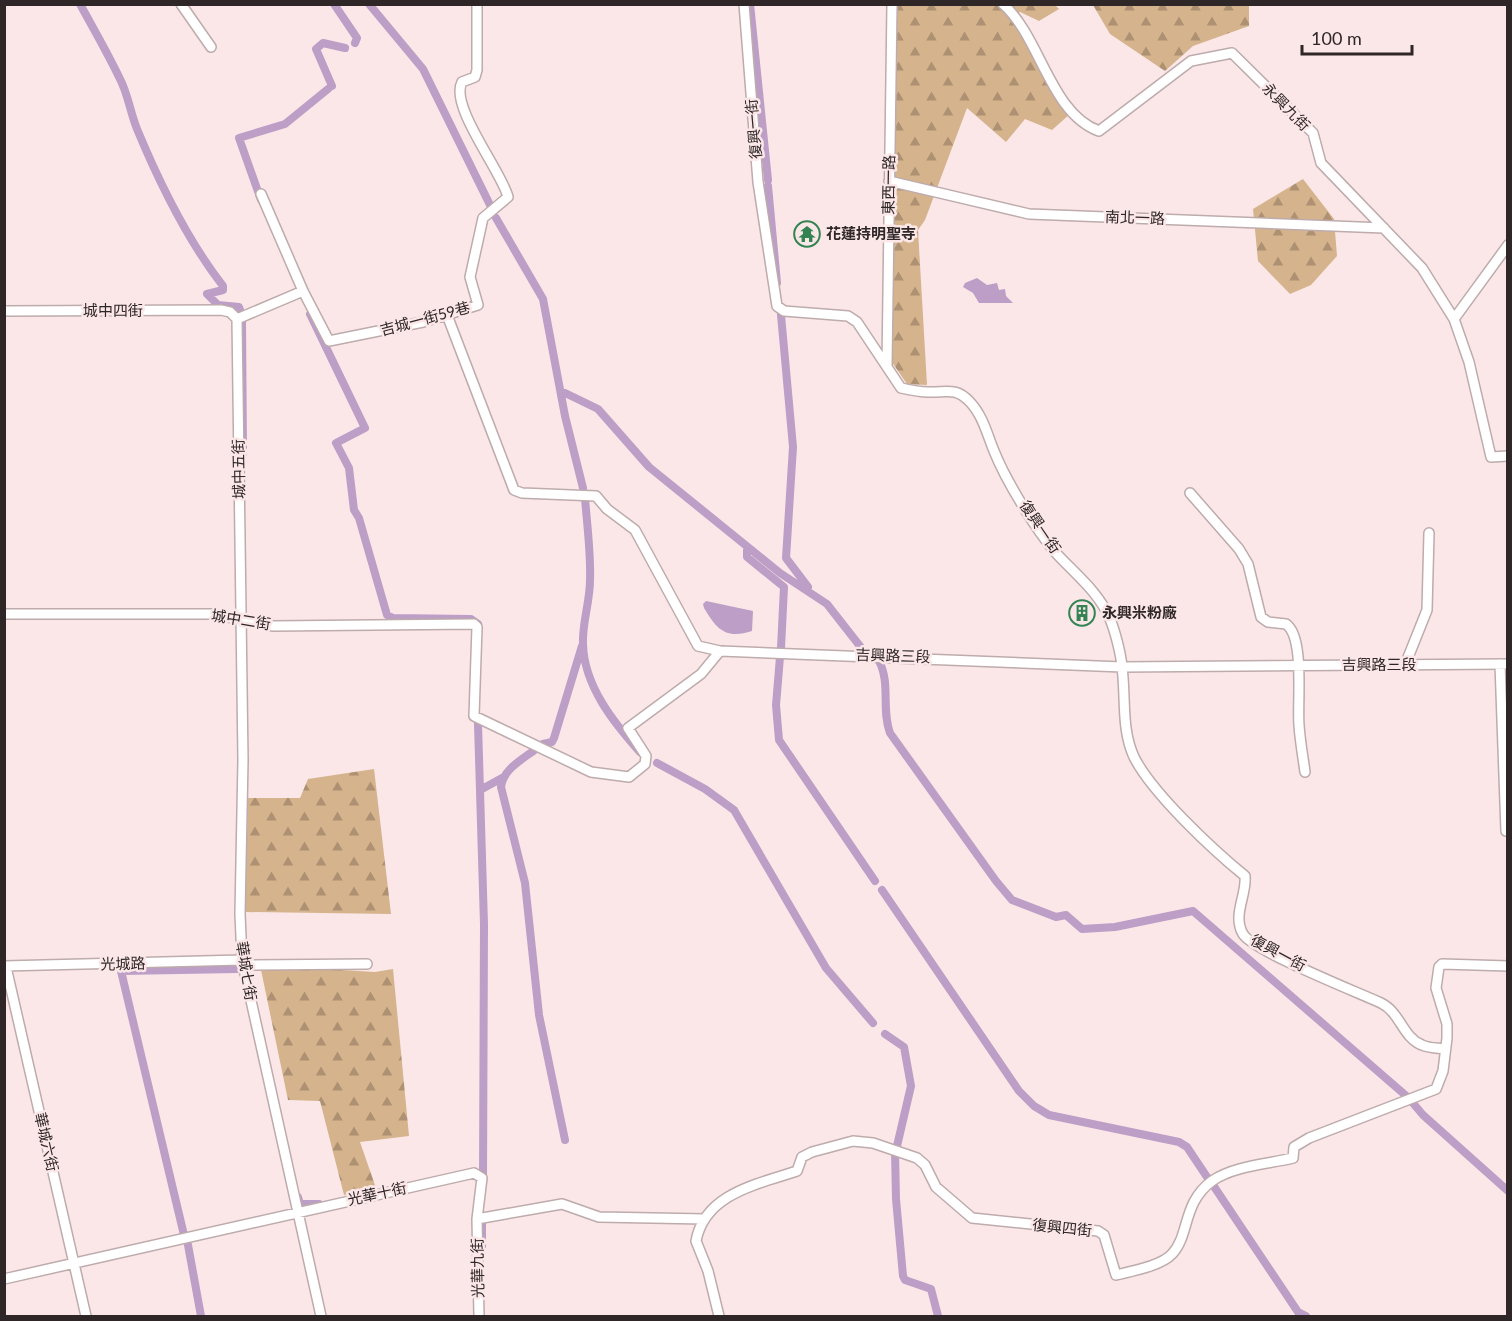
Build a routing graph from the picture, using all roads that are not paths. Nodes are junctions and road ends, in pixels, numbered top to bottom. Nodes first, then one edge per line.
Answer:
1 (181, 4) edge
2 (477, 4) edge
3 (744, 4) edge
4 (892, 4) edge
5 (1003, 4) edge
6 (211, 47) dead end
7 (890, 181) junction
8 (261, 194) dead end
9 (1384, 228) junction
10 (1508, 244) edge
11 (303, 291) junction
12 (4, 311) edge
13 (447, 315) junction
14 (237, 319) junction
15 (1454, 319) junction
16 (887, 366) junction
17 (1508, 456) edge
18 (1190, 493) dead end
19 (1429, 533) dead end
20 (4, 614) edge
21 (241, 619) junction
22 (720, 651) junction
23 (1504, 664) edge
24 (1298, 666) junction
25 (1405, 666) junction
26 (1122, 667) junction
27 (1305, 772) dead end
28 (1506, 831) dead end
29 (242, 960) junction
30 (367, 964) dead end
31 (1508, 966) edge
32 (5, 967) edge
33 (1444, 1049) junction
34 (297, 1211) junction
35 (477, 1218) junction
36 (705, 1219) junction
37 (74, 1263) junction
38 (4, 1279) edge
39 (86, 1317) edge
40 (321, 1317) edge
41 (478, 1317) edge
42 (719, 1317) edge

1 - 6 street
2 - 13 street, 吉城一街59巷
3 - 16 street, 復興一街
4 - 7 street, 東西一路
5 - 9 street, 永興九街
7 - 9 street, 南北一路
7 - 16 street, 東西一路
8 - 11 street
9 - 15 street, 永興九街
10 - 15 street
11 - 13 street, 吉城一街59巷
11 - 14 street
12 - 14 street, 城中四街
13 - 22 street
14 - 21 street, 城中五街
15 - 17 street, 永興九街
16 - 26 street, 復興一街
18 - 24 street
19 - 25 street
20 - 21 street, 城中二街
21 - 22 street, 城中二街
21 - 29 street, 華城七街
22 - 26 street, 吉興路三段
23 - 25 street, 吉興路三段
23 - 28 street
24 - 25 street, 吉興路三段
24 - 26 street, 吉興路三段
24 - 27 street
26 - 33 street, 復興一街
29 - 30 street, 光城路
29 - 32 street, 光城路
29 - 34 street, 華城七街
31 - 33 street, 復興四街
32 - 37 street, 華城六街
33 - 36 street, 復興四街
34 - 35 street, 光華十街
34 - 37 street, 光華十街
34 - 40 street, 華城七街
35 - 36 street
35 - 41 street, 光華九街
36 - 42 street
37 - 38 street, 光華十街
37 - 39 street, 華城六街

